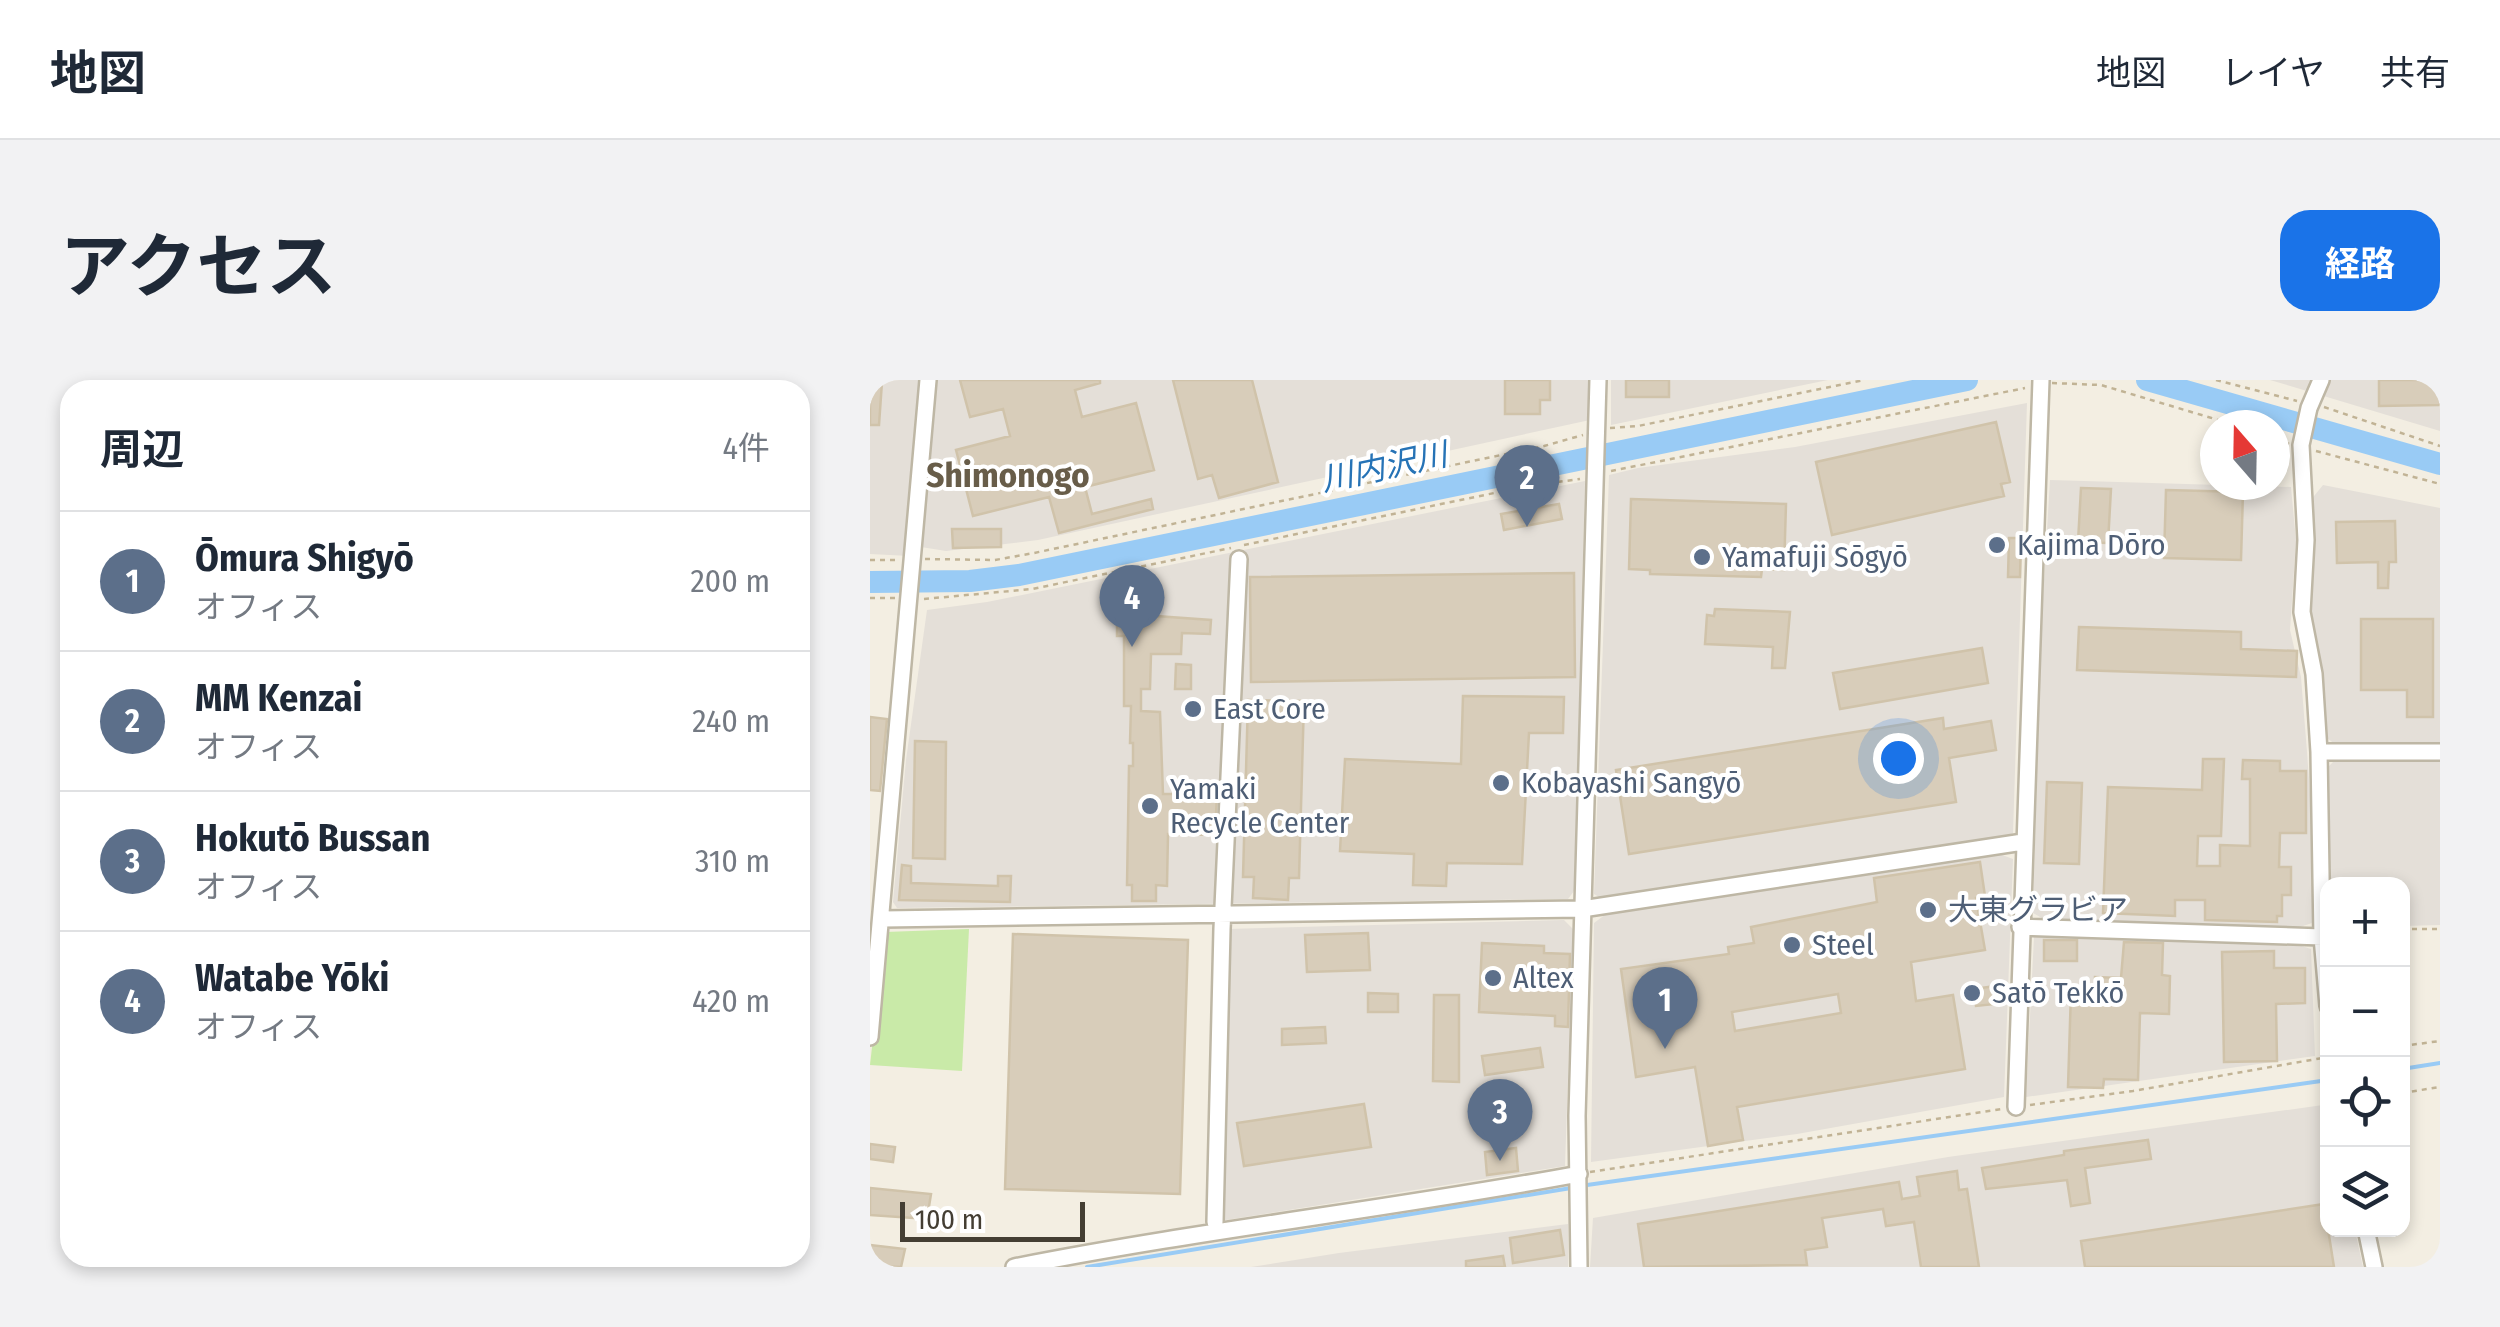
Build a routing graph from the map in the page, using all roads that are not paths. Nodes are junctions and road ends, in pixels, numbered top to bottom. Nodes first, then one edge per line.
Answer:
1 (928, 380) edge
2 (1598, 380) edge
3 (2321, 380) edge
4 (2041, 382) edge
5 (1239, 559) dead end
6 (2319, 752) junction
7 (2440, 752) edge
8 (2023, 842) junction
9 (2321, 877) edge
10 (1582, 909) junction
11 (1223, 912) junction
12 (879, 913) edge
13 (2020, 927) junction
14 (2320, 937) edge
15 (870, 1038) edge
16 (2016, 1107) road end
17 (1579, 1176) junction
18 (1216, 1222) dead end
19 (2368, 1237) edge
20 (1014, 1267) edge
21 (1579, 1267) edge
22 (2374, 1267) edge

1 - 12 street
2 - 10 street
3 - 6 street
4 - 8 street
5 - 11 street
6 - 7 street
6 - 9 street
8 - 10 street
8 - 13 street
10 - 11 street
10 - 17 street
11 - 12 street
11 - 18 street
12 - 15 street
13 - 14 street
13 - 16 street
17 - 20 street
17 - 21 street
19 - 22 street

